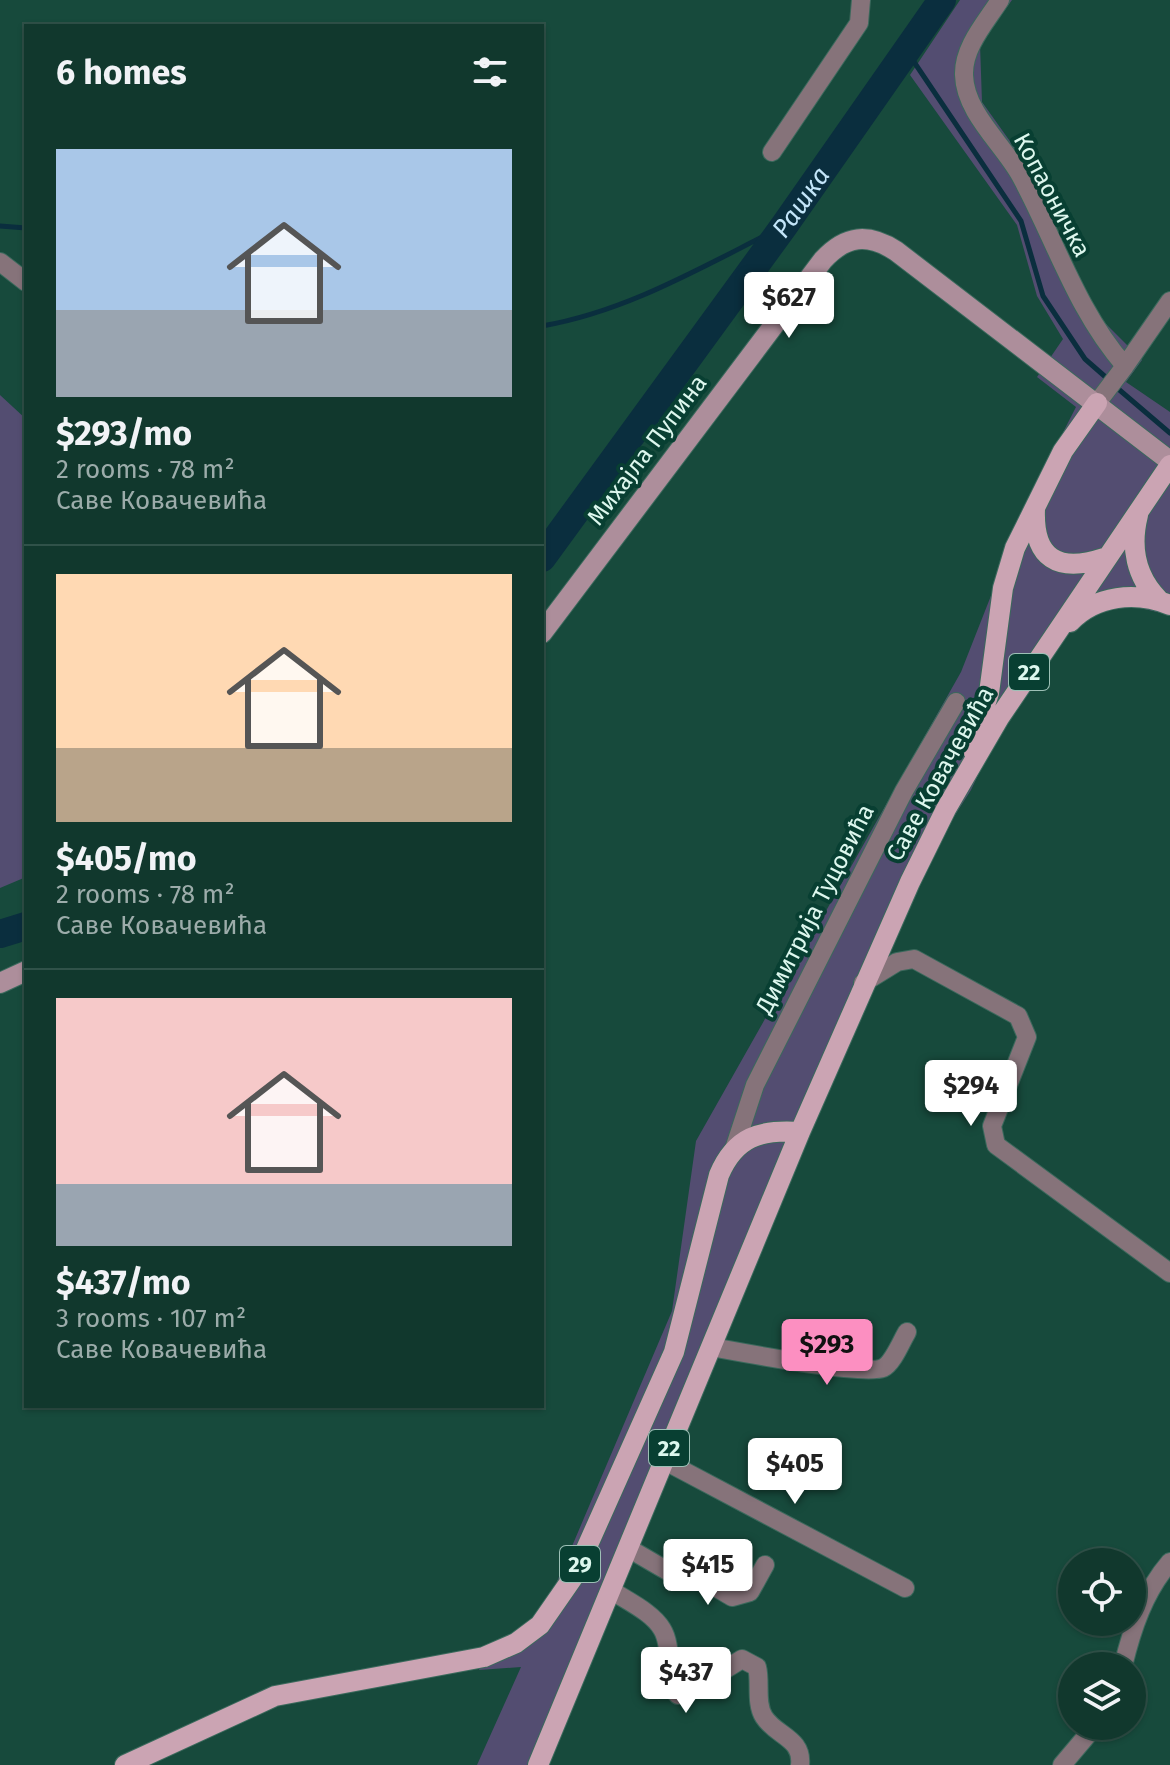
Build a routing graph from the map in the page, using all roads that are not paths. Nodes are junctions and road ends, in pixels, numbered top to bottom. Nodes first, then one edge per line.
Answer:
1 (861, 0) edge
2 (1000, 0) edge
3 (772, 152) dead end
4 (0, 262) edge
5 (24, 280) edge
6 (1170, 301) edge
7 (1111, 384) junction
8 (1167, 469) edge
9 (1035, 505) junction
10 (1139, 509) junction
11 (1104, 558) junction
12 (1164, 603) edge
13 (544, 630) edge
14 (1045, 648) junction
15 (956, 702) dead end
16 (957, 789) junction
17 (24, 972) edge
18 (0, 983) edge
19 (863, 983) junction
20 (800, 1132) junction
21 (735, 1146) junction
22 (1170, 1273) edge
23 (907, 1332) dead end
24 (711, 1347) junction
25 (665, 1461) junction
26 (628, 1548) junction
27 (1170, 1562) edge
28 (765, 1565) dead end
29 (905, 1588) dead end
30 (611, 1590) junction
31 (1127, 1652) edge
32 (1083, 1740) edge
33 (125, 1765) edge
34 (538, 1765) edge
35 (800, 1765) edge
36 (1062, 1765) edge

1 - 3 street
2 - 7 street, Копаоничка
4 - 5 street
6 - 7 street
7 - 8 street, Михајла Пупина
7 - 9 main road
7 - 13 street, Михајла Пупина
8 - 10 main road, Саве Ковачевића / 22
9 - 11 main road
9 - 16 main road
10 - 11 main road, Саве Ковачевића / 22
10 - 12 main road
11 - 14 main road, Саве Ковачевића / 22
12 - 14 main road
14 - 16 main road, Саве Ковачевића / 22
15 - 21 street, Димитрија Туцовића
16 - 19 main road, Саве Ковачевића / 22
17 - 18 street
19 - 20 main road, Саве Ковачевића / 22
19 - 22 street
20 - 21 main road
20 - 24 main road, Саве Ковачевића / 22
21 - 33 main road, Димитрија Туцовића / 29
23 - 24 street
24 - 25 main road, Саве Ковачевића / 22
25 - 26 main road, Саве Ковачевића / 22
25 - 29 street
26 - 28 street
26 - 30 main road, Саве Ковачевића / 22
27 - 31 street
30 - 34 main road, Саве Ковачевића / 22
30 - 35 street
32 - 36 street

